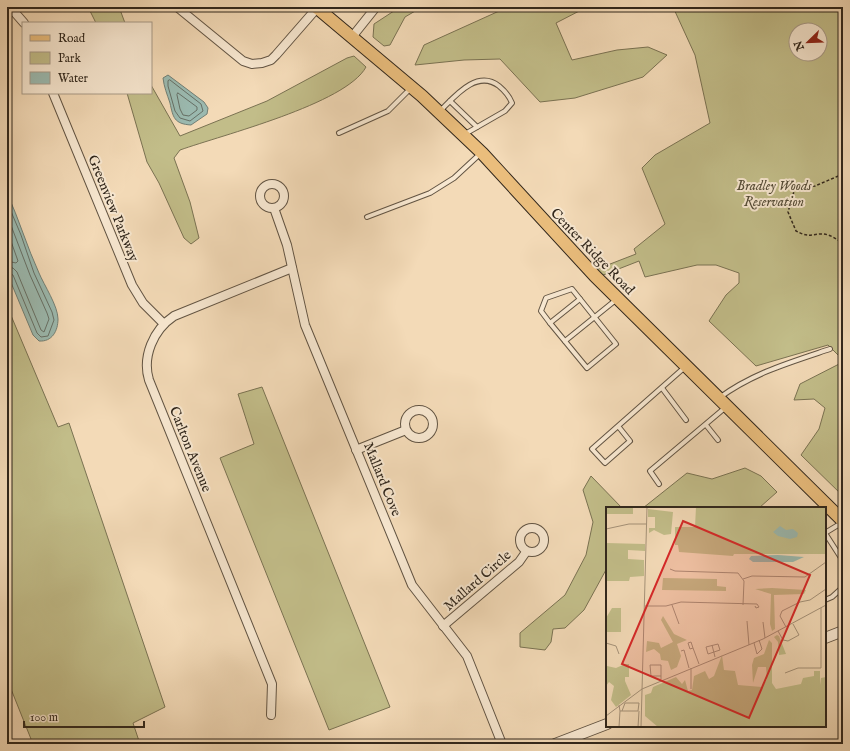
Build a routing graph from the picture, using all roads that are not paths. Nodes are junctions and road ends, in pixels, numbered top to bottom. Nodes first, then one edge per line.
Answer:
1 (10, 7) edge
2 (177, 7) edge
3 (317, 7) edge
4 (376, 7) edge
5 (23, 22) edge
6 (352, 37) junction
7 (412, 87) junction
8 (53, 94) edge
9 (450, 101) junction
10 (439, 112) junction
11 (477, 127) junction
12 (339, 133) dead end
13 (463, 135) junction
14 (482, 153) junction
15 (274, 208) dead end
16 (367, 217) dead end
17 (292, 268) junction
18 (617, 298) junction
19 (580, 299) junction
20 (594, 317) junction
21 (550, 323) junction
22 (164, 324) junction
23 (565, 341) junction
24 (830, 349) dead end
25 (686, 367) junction
26 (662, 388) junction
27 (722, 403) junction
28 (686, 420) dead end
29 (706, 425) junction
30 (618, 426) junction
31 (406, 430) dead end
32 (718, 440) dead end
33 (356, 450) junction
34 (659, 484) dead end
35 (843, 521) edge
36 (826, 532) edge
37 (826, 535) edge
38 (526, 552) dead end
39 (843, 561) edge
40 (843, 587) edge
41 (826, 600) edge
42 (444, 626) junction
43 (843, 631) edge
44 (826, 638) edge
45 (271, 715) dead end
46 (606, 724) edge
47 (502, 744) edge
48 (555, 744) edge

1 - 5 street
2 - 3 street
3 - 6 main road, Center Ridge Road
4 - 6 street
6 - 7 main road, Center Ridge Road
7 - 10 main road, Center Ridge Road
7 - 12 lane
8 - 22 street, Greenview Parkway
9 - 10 lane
9 - 11 lane
9 - 11 lane
10 - 13 main road, Center Ridge Road
11 - 13 lane
13 - 14 main road, Center Ridge Road
14 - 16 lane
14 - 18 main road, Center Ridge Road
15 - 17 street, Mallard Cove
17 - 22 street, Carlton Avenue
17 - 33 street, Mallard Cove
18 - 20 lane
18 - 25 main road, Center Ridge Road
19 - 20 lane
19 - 21 lane
19 - 21 lane
20 - 23 lane
20 - 23 lane
21 - 23 lane
22 - 45 street, Carlton Avenue
24 - 27 lane
25 - 26 lane
25 - 27 main road, Center Ridge Road
26 - 28 lane
26 - 30 lane
27 - 29 lane
27 - 35 main road, Center Ridge Road
29 - 32 lane
29 - 34 lane
30 - 30 lane
31 - 33 street
33 - 42 street, Mallard Cove
35 - 36 lane
37 - 39 lane
38 - 42 street, Mallard Circle
40 - 41 lane
42 - 47 street, Mallard Cove
43 - 44 street
46 - 48 street

